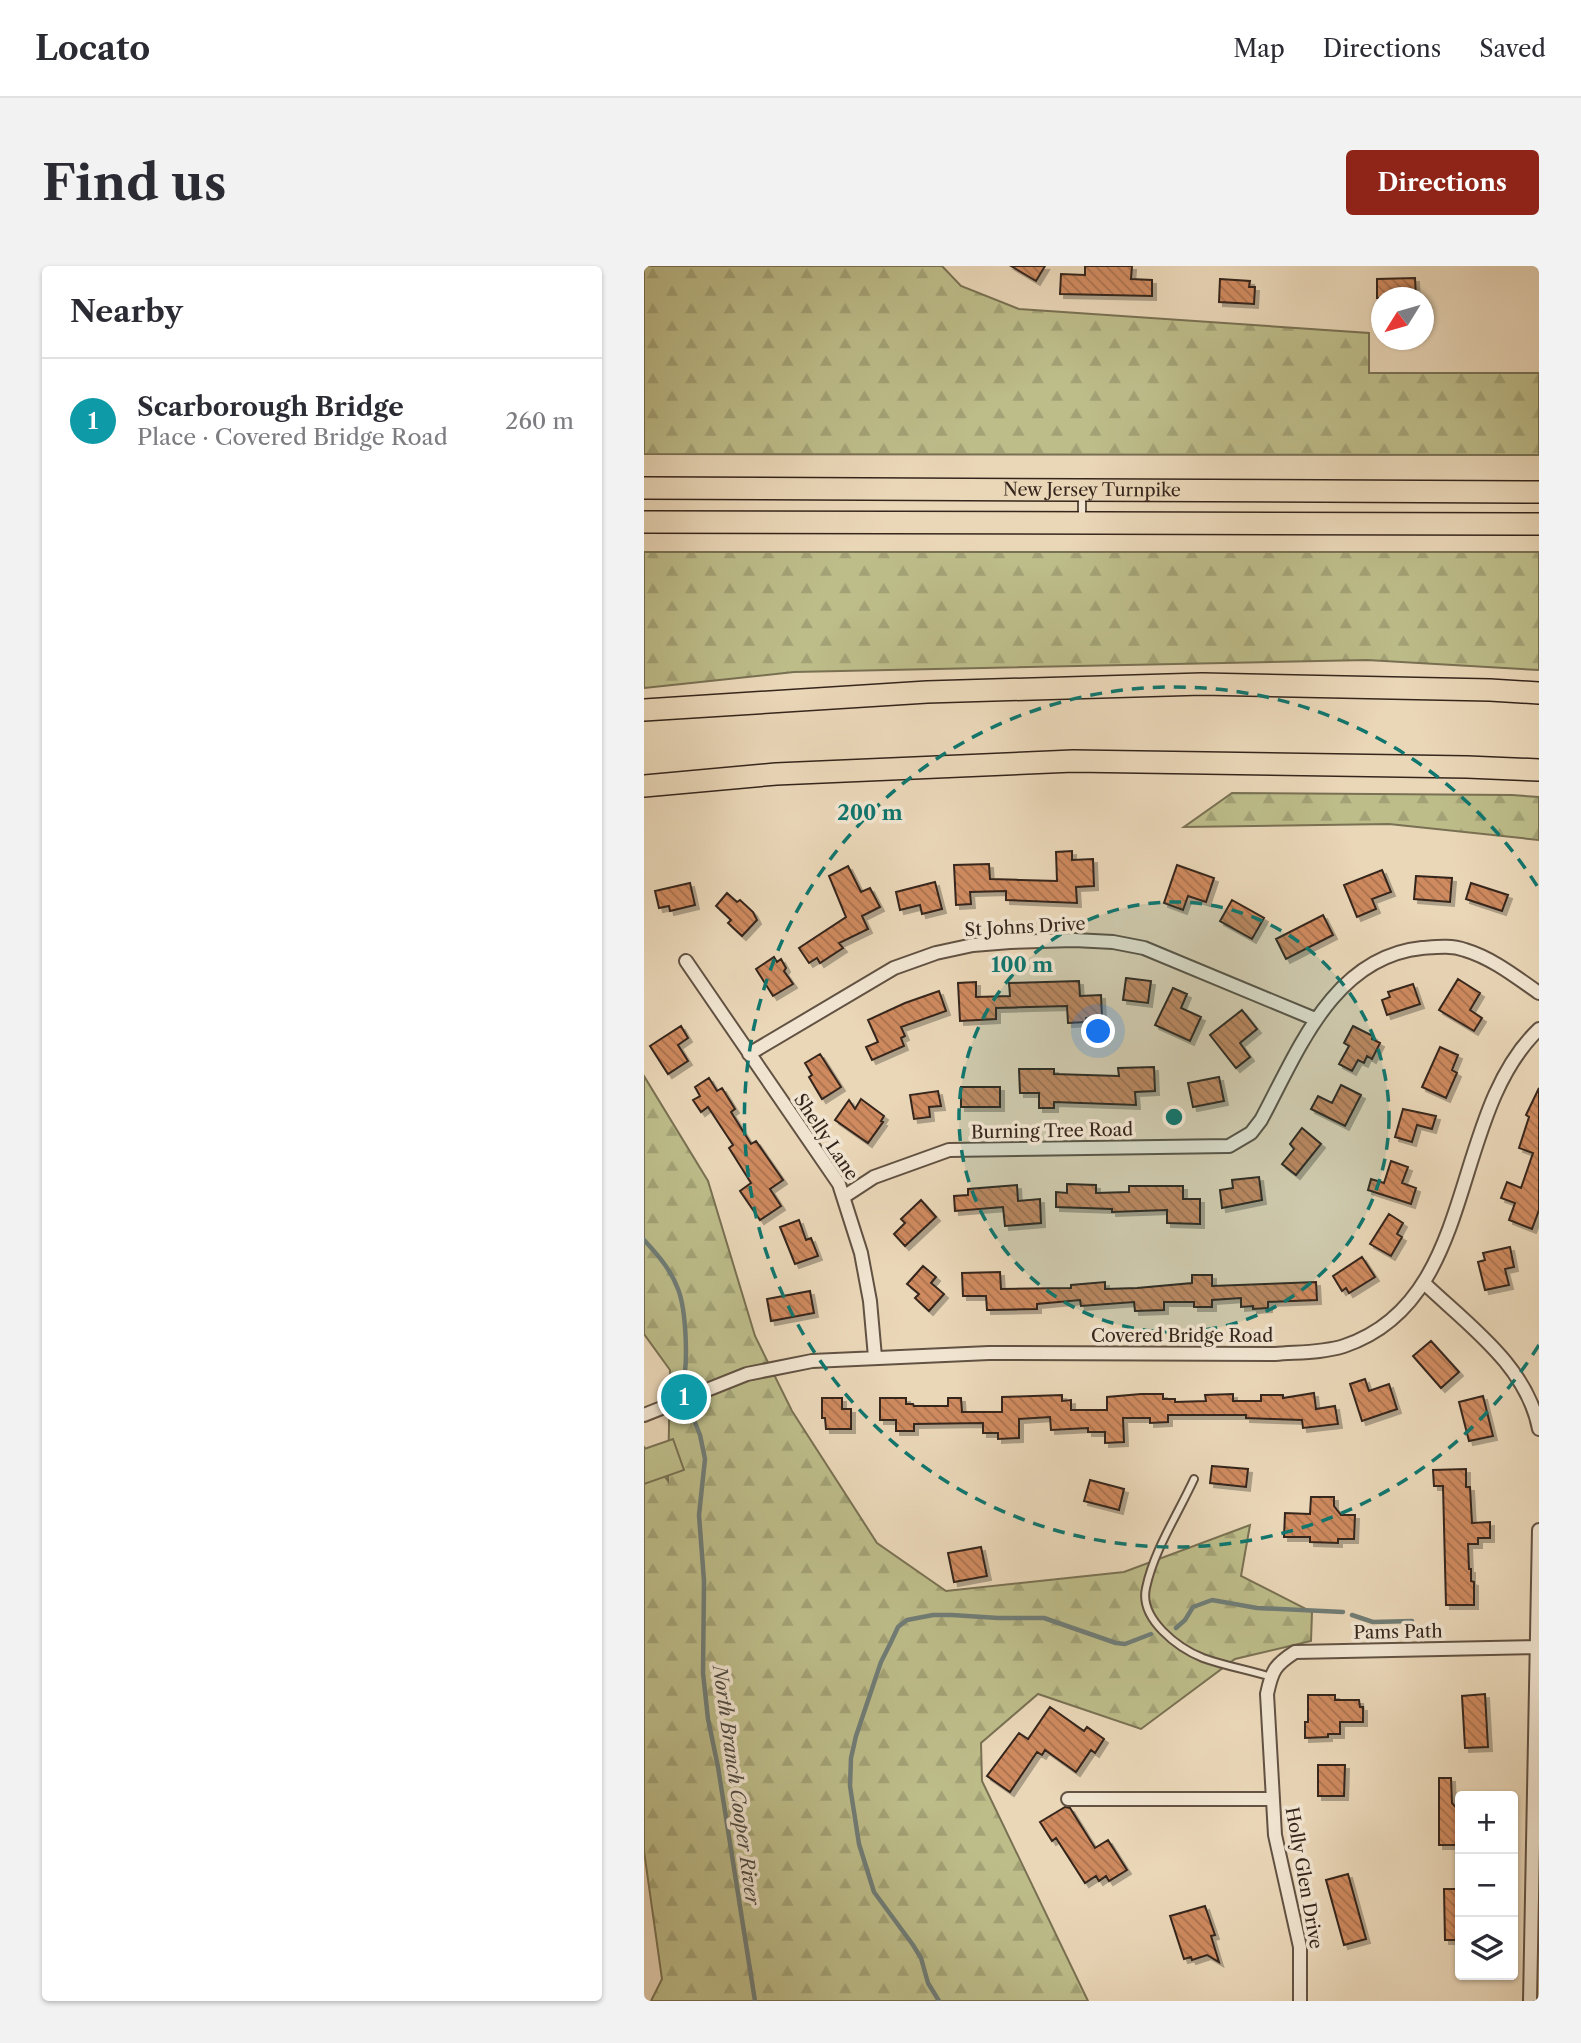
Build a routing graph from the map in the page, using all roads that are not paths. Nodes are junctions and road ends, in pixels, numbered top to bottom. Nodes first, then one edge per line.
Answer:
1 (644, 488) edge
2 (1082, 489) junction
3 (1539, 492) edge
4 (644, 522) edge
5 (1082, 523) junction
6 (1539, 524) edge
7 (1539, 693) edge
8 (644, 710) edge
9 (1539, 770) edge
10 (644, 786) edge
11 (686, 961) dead end
12 (1539, 993) edge
13 (1315, 1018) junction
14 (1539, 1029) edge
15 (749, 1054) junction
16 (845, 1196) junction
17 (1424, 1283) junction
18 (874, 1357) junction
19 (1533, 1390) edge
20 (644, 1415) edge
21 (1539, 1429) edge
22 (1194, 1479) dead end
23 (1539, 1531) edge
24 (1536, 1647) junction
25 (1271, 1677) junction
26 (1068, 1799) dead end
27 (1273, 1799) junction
28 (1300, 2001) edge
29 (1530, 2001) edge

1 - 2 highway, New Jersey Turnpike
2 - 3 highway, New Jersey Turnpike
2 - 5 lane
4 - 5 highway, New Jersey Turnpike
5 - 6 highway, New Jersey Turnpike
7 - 8 highway
9 - 10 highway
11 - 15 street, Shelly Lane
12 - 13 street, Burning Tree Road
13 - 15 street, St Johns Drive
13 - 16 street, Burning Tree Road
14 - 17 street, Covered Bridge Road
15 - 16 street, Shelly Lane
16 - 18 street, Shelly Lane
17 - 18 street, Covered Bridge Road
17 - 19 street
18 - 20 street, Covered Bridge Road
19 - 21 street
22 - 25 lane
23 - 24 street
24 - 25 street, Pams Path
24 - 29 street
25 - 27 street, Holly Glen Drive
26 - 27 street
27 - 28 street, Holly Glen Drive

